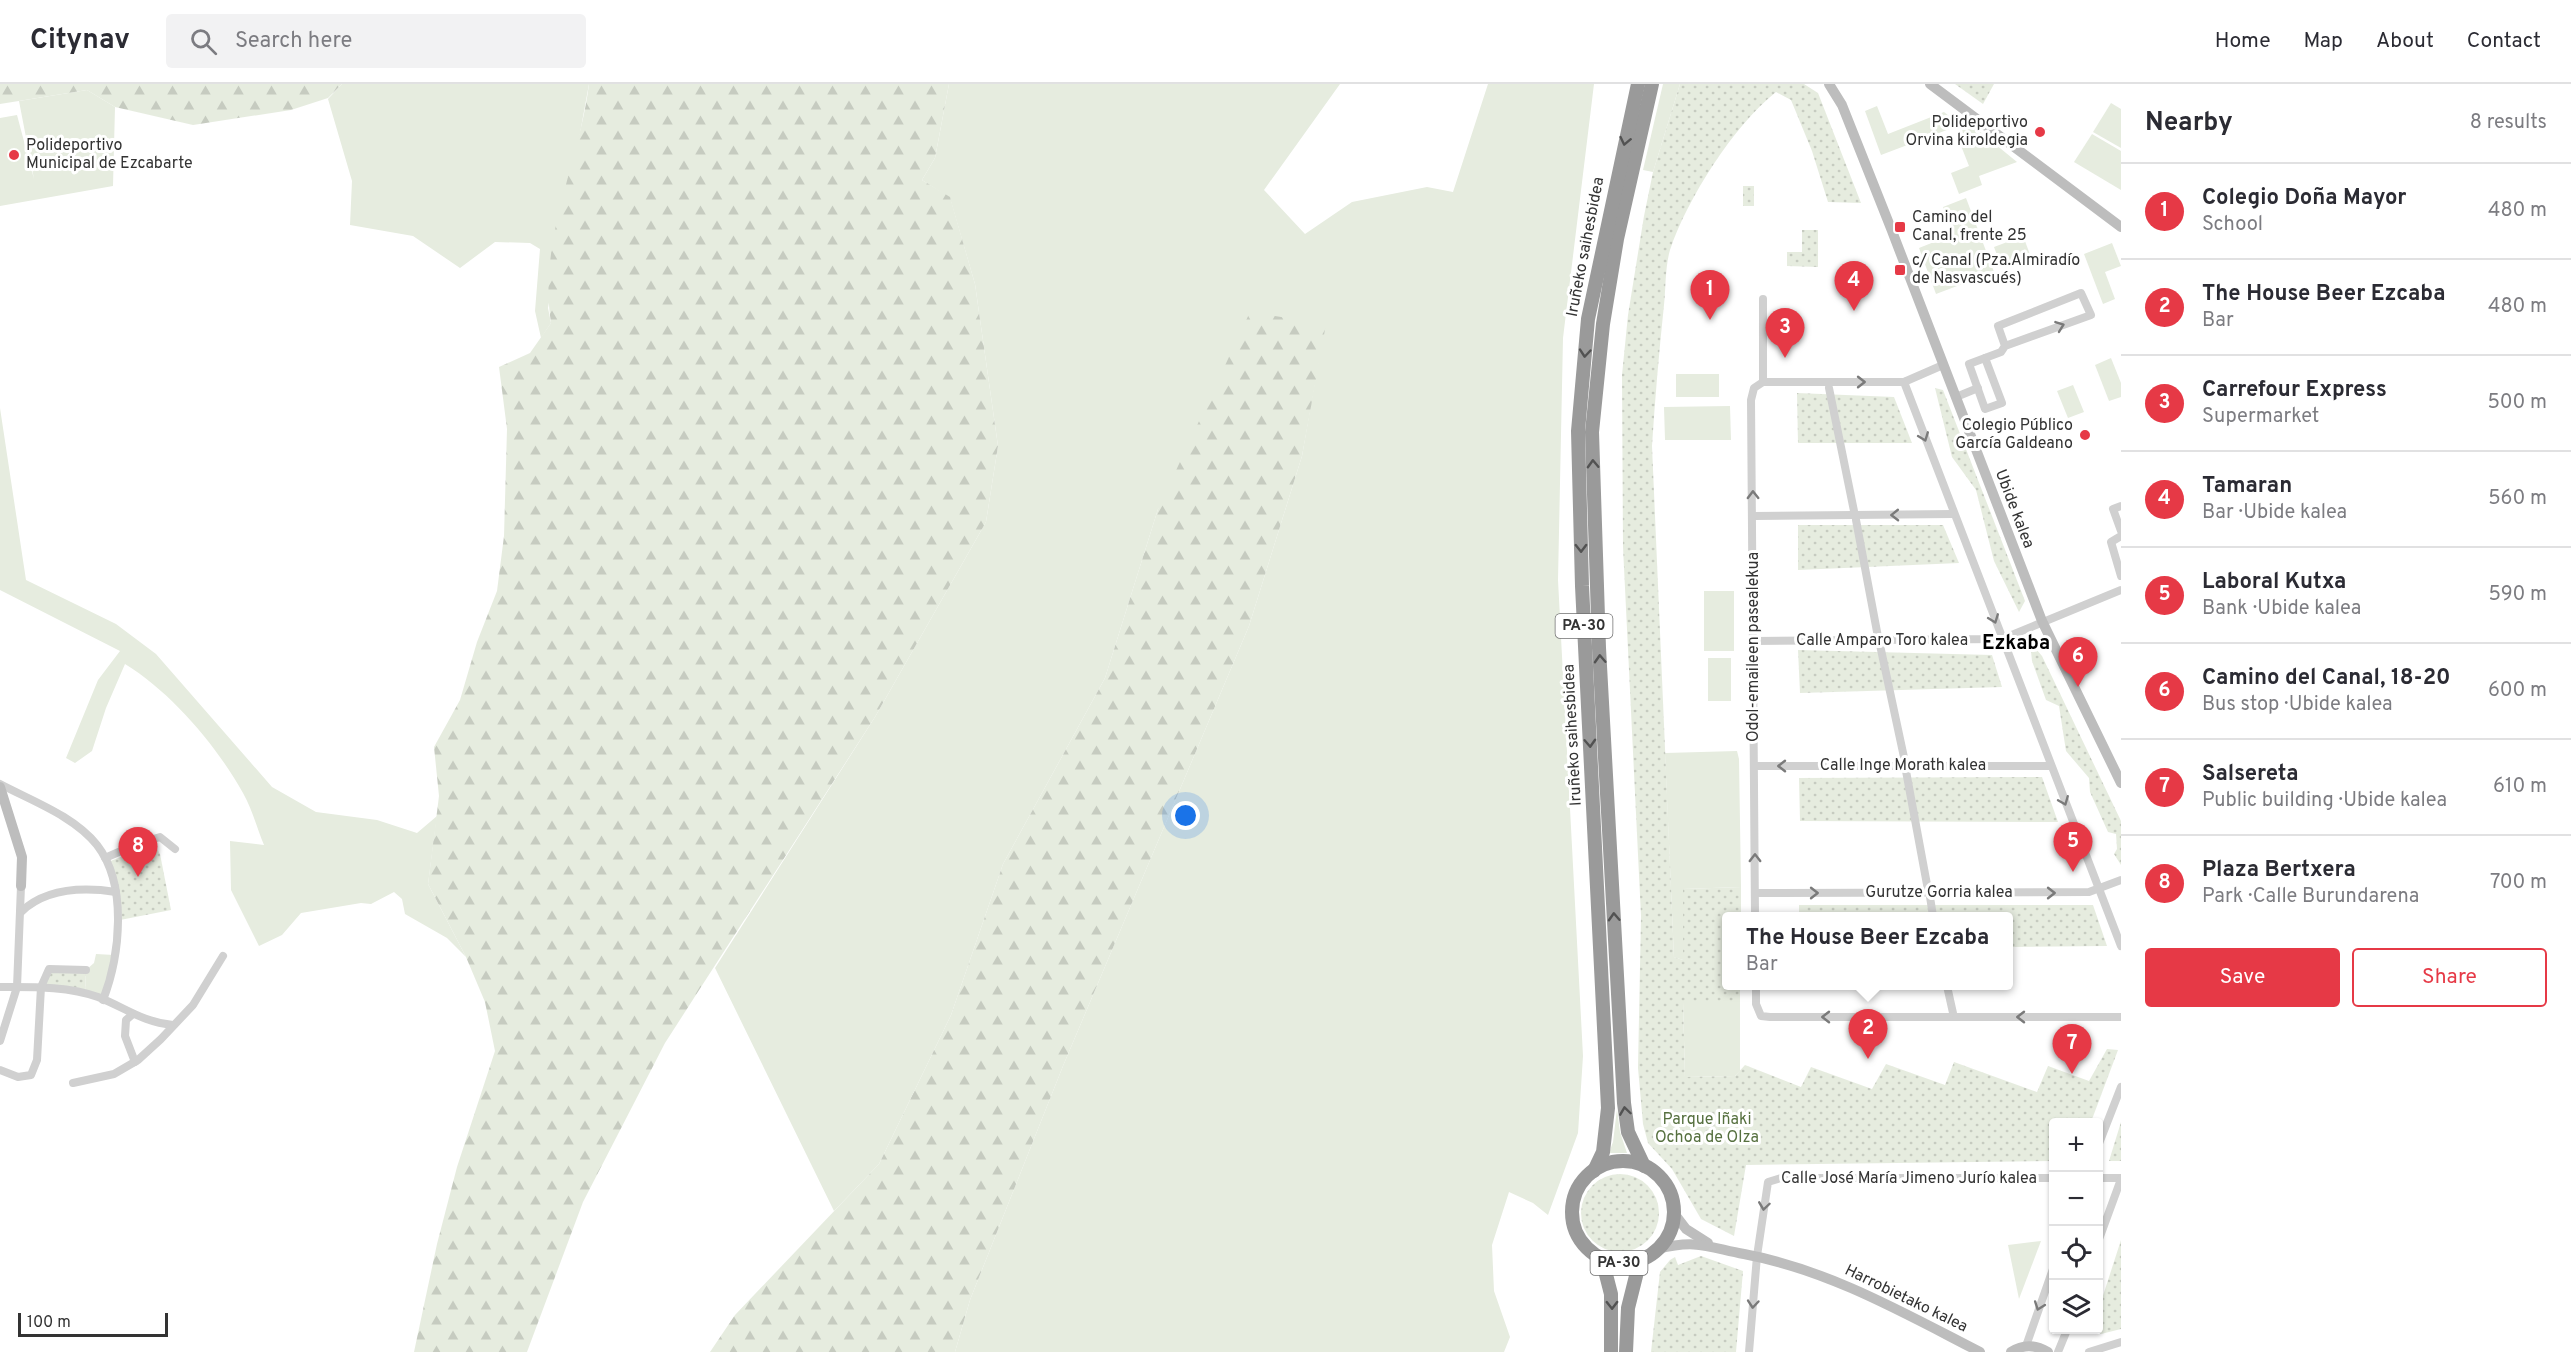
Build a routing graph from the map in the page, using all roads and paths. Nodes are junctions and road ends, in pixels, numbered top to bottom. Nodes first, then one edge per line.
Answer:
1 (1638, 84) edge
2 (1652, 84) edge
3 (1829, 84) edge
4 (1841, 84) edge
5 (1930, 84) edge
6 (1842, 105) junction
7 (2121, 227) edge
8 (1762, 299) dead end
9 (2006, 346) junction
10 (1985, 358) junction
11 (1943, 365) junction
12 (1763, 382) junction
13 (1904, 382) junction
14 (1829, 388) dead end
15 (1978, 388) junction
16 (1956, 397) junction
17 (2121, 506) edge
18 (1854, 511) dead end
19 (1953, 514) junction
20 (1754, 516) junction
21 (1856, 520) dead end
22 (2121, 531) edge
23 (2121, 536) edge
24 (2121, 576) edge
25 (2121, 590) edge
26 (2042, 621) junction
27 (2002, 639) junction
28 (1754, 641) junction
29 (1905, 762) dead end
30 (1755, 766) junction
31 (2050, 766) junction
32 (1906, 771) dead end
33 (2121, 783) edge
34 (0, 786) edge
35 (175, 849) dead end
36 (105, 858) junction
37 (2121, 880) edge
38 (21, 886) joint
39 (2099, 890) junction
40 (116, 892) junction
41 (1755, 893) junction
42 (21, 912) junction
43 (1755, 912) edge
44 (1933, 912) edge
45 (2121, 946) edge
46 (223, 956) dead end
47 (86, 970) dead end
48 (0, 987) edge
49 (17, 987) junction
50 (41, 987) junction
51 (1756, 990) edge
52 (1948, 990) edge
53 (104, 1000) junction
54 (1953, 1013) dead end
55 (133, 1014) junction
56 (2121, 1017) edge
57 (173, 1025) junction
58 (0, 1041) edge
59 (135, 1062) junction
60 (0, 1070) edge
61 (73, 1083) dead end
62 (2121, 1087) edge
63 (2103, 1133) edge
64 (1644, 1166) junction
65 (1594, 1171) junction
66 (2049, 1178) edge
67 (2103, 1178) edge
68 (2121, 1178) edge
69 (1673, 1212) junction
70 (2103, 1228) edge
71 (1713, 1246) junction
72 (1659, 1249) junction
73 (1757, 1256) junction
74 (1602, 1259) junction
75 (1640, 1260) junction
76 (2049, 1280) edge
77 (2065, 1334) edge
78 (2121, 1342) edge
79 (2026, 1346) junction
80 (1611, 1352) edge
81 (1626, 1352) edge
82 (1749, 1352) edge
83 (1980, 1352) edge
84 (2011, 1352) edge
85 (2048, 1352) edge
86 (2058, 1352) edge
87 (2089, 1352) edge

1 -> 65 highway, Iruñeko saihesbidea / PA-30
64 -> 2 highway, Iruñeko saihesbidea / PA-30
3 - 6 street, Ubide kalea
4 - 6 street, Ubide kalea
5 - 7 street
6 - 11 street, Ubide kalea
8 - 12 street, Odol-emaileen pasealekua
9 -> 9 street
9 - 10 street
10 - 15 street
10 - 15 street
11 - 13 street
11 - 16 street, Ubide kalea
12 -> 13 street
20 -> 12 street, Odol-emaileen pasealekua
13 -> 19 street
14 - 18 street
15 - 16 street
16 - 26 street, Ubide kalea
17 - 22 street
19 -> 20 street
19 -> 27 street
20 - 28 street, Odol-emaileen pasealekua
21 - 29 street
23 - 24 street
25 - 26 street, Calle Amparo Toro kalea
26 - 27 street, Calle Amparo Toro kalea
26 - 33 street, Ubide kalea
27 - 28 street, Calle Amparo Toro kalea
27 - 31 street
28 - 30 street, Odol-emaileen pasealekua
31 -> 30 street, Calle Inge Morath kalea
41 -> 30 street, Odol-emaileen pasealekua
31 -> 39 street
32 - 44 street
34 - 36 street
34 - 38 street
35 - 36 street
36 - 40 street
37 - 39 street, Gurutze Gorria kalea
38 - 42 street
41 -> 39 street, Gurutze Gorria kalea
39 - 45 street
40 - 42 street
40 - 53 street
41 - 43 street, Odol-emaileen pasealekua
42 - 49 street
46 - 57 street
47 - 50 street
48 - 49 street
49 - 50 street
49 - 58 street
50 - 53 street
50 - 60 street
56 -> 51 street
52 - 54 street
53 - 55 street
55 - 57 street
55 - 59 street
57 - 59 street
59 - 61 street
62 - 63 street
64 - 65 highway
64 - 69 highway, PA-30
65 - 74 highway, PA-30
66 -> 73 street, Calle José María Jimeno Jurío kalea
67 - 68 street
68 - 70 street
69 - 71 street, Harrobietako kalea
69 - 72 highway, PA-30
71 - 72 street, Harrobietako kalea
71 - 73 street, Harrobietako kalea
72 - 75 highway, PA-30
73 -> 82 street
73 - 83 street, Harrobietako kalea
74 - 75 highway, PA-30
74 -> 80 highway, PA-30
75 - 81 highway, PA-30
76 -> 79 street
77 - 86 street
78 - 87 street
79 - 84 street
79 - 85 street

